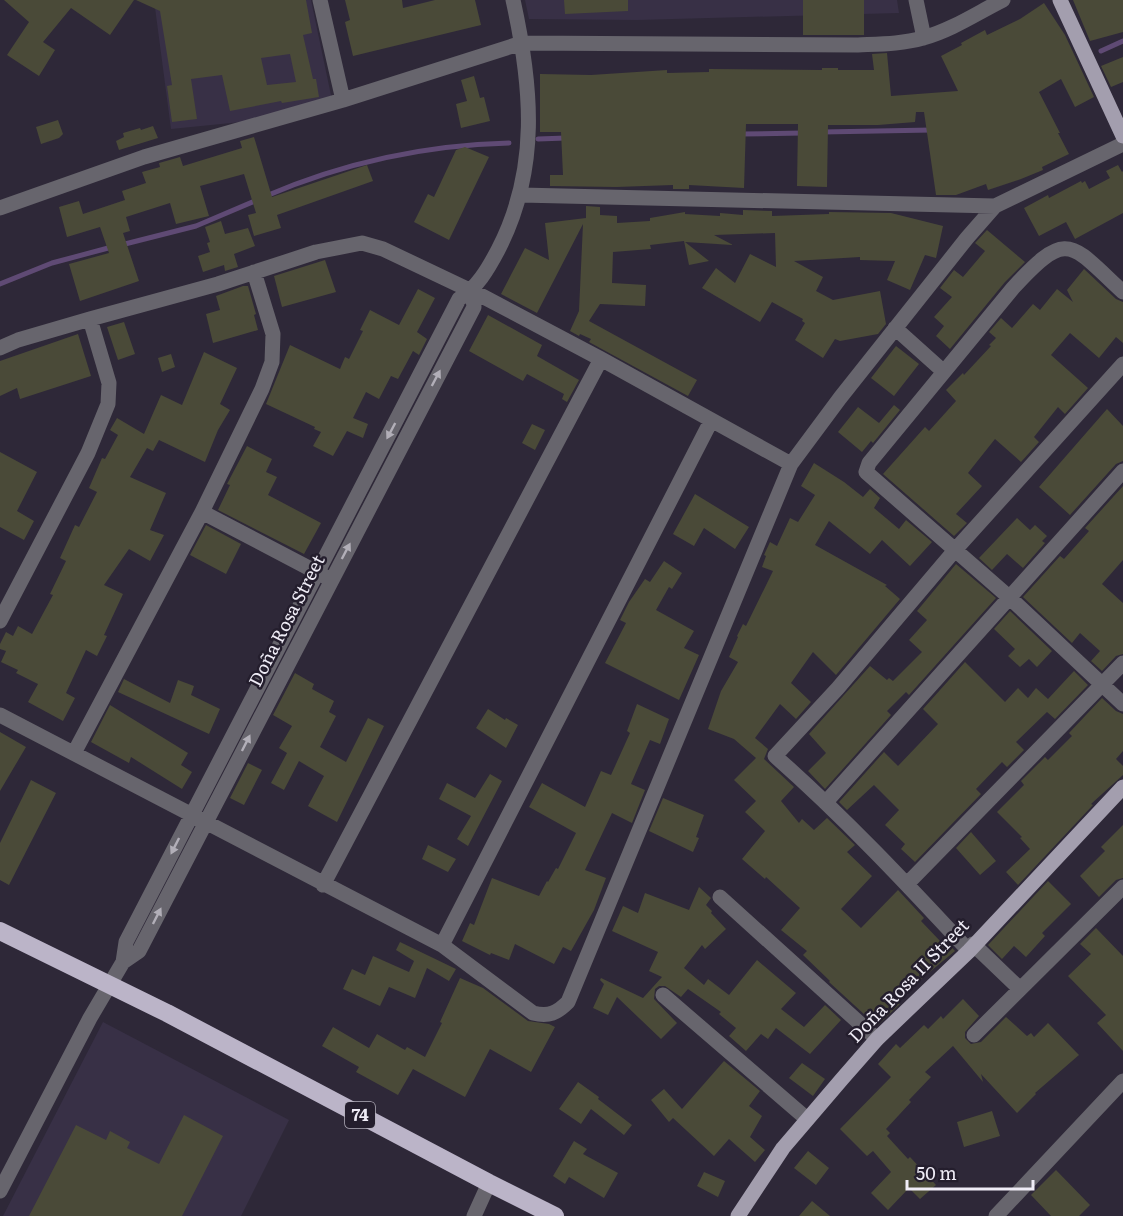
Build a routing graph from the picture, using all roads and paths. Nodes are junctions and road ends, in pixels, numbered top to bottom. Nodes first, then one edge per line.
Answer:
1 (320, 0) edge
2 (513, 0) edge
3 (916, 0) edge
4 (1004, 0) edge
5 (1060, 0) edge
6 (924, 38) junction
7 (522, 43) junction
8 (344, 100) junction
9 (1123, 136) edge
10 (1123, 144) edge
11 (521, 195) junction
12 (995, 206) junction
13 (0, 208) edge
14 (254, 272) junction
15 (472, 291) junction
16 (1123, 292) edge
17 (90, 319) junction
18 (896, 328) junction
19 (0, 348) edge
20 (601, 359) junction
21 (1123, 364) edge
22 (944, 372) junction
23 (711, 421) junction
24 (791, 464) junction
25 (1123, 471) edge
26 (202, 512) junction
27 (955, 550) junction
28 (317, 572) junction
29 (330, 580) junction
30 (1010, 598) junction
31 (0, 621) edge
32 (1123, 663) edge
33 (1102, 685) junction
34 (1123, 704) edge
35 (0, 715) edge
36 (74, 753) junction
37 (1123, 787) edge
38 (826, 802) junction
39 (198, 819) junction
40 (907, 884) junction
41 (323, 885) junction
42 (1123, 887) edge
43 (720, 897) dead end
44 (0, 931) edge
45 (442, 945) junction
46 (971, 947) junction
47 (110, 984) junction
48 (1020, 990) junction
49 (663, 995) dead end
50 (974, 1035) dead end
51 (877, 1039) junction
52 (1123, 1081) edge
53 (807, 1119) junction
54 (489, 1183) junction
55 (0, 1191) edge
56 (474, 1216) edge
57 (555, 1216) edge
58 (738, 1216) edge
59 (996, 1216) edge

1 - 8 street
2 - 7 street, Doña Rosa Street
3 - 6 street
4 - 6 street
5 - 9 main road
6 - 7 street
7 - 8 street
7 - 11 street, Doña Rosa Street
8 - 13 street
10 - 12 street
11 - 12 street
11 - 15 street, Doña Rosa Street
12 - 18 street
14 - 15 street
14 - 17 street
14 - 26 street
15 - 20 street
15 -> 28 street, Doña Rosa Street
29 -> 15 street, Doña Rosa Street
16 - 22 street
17 - 19 street
17 - 31 street
18 - 22 street
18 - 24 street
20 - 23 street
20 - 41 street
21 - 27 street
22 - 27 street
23 - 24 street
23 - 45 street
24 - 45 street
25 - 30 street
26 - 28 street
26 - 36 street
27 - 30 street
27 - 38 street
28 - 29 street
28 - 39 street, Doña Rosa Street
39 -> 29 street, Doña Rosa Street
30 - 33 street
30 - 38 street
32 - 33 street
33 - 34 street
33 - 40 street
35 - 36 street
36 - 39 street
37 - 46 main road, Doña Rosa II Street
38 - 40 street
39 - 41 street
39 - 47 street, Doña Rosa Street
40 - 46 street
41 - 45 street
42 - 48 street
43 - 51 street
44 - 47 highway, 74
46 - 48 street
46 - 51 main road, Doña Rosa II Street
47 - 54 highway, 74
47 - 55 street, Doña Rosa Street
48 - 50 street
49 - 53 street
51 - 53 main road, Doña Rosa II Street
52 - 59 street
53 - 58 main road, Doña Rosa II Street
54 - 56 street
54 - 57 highway, 74

